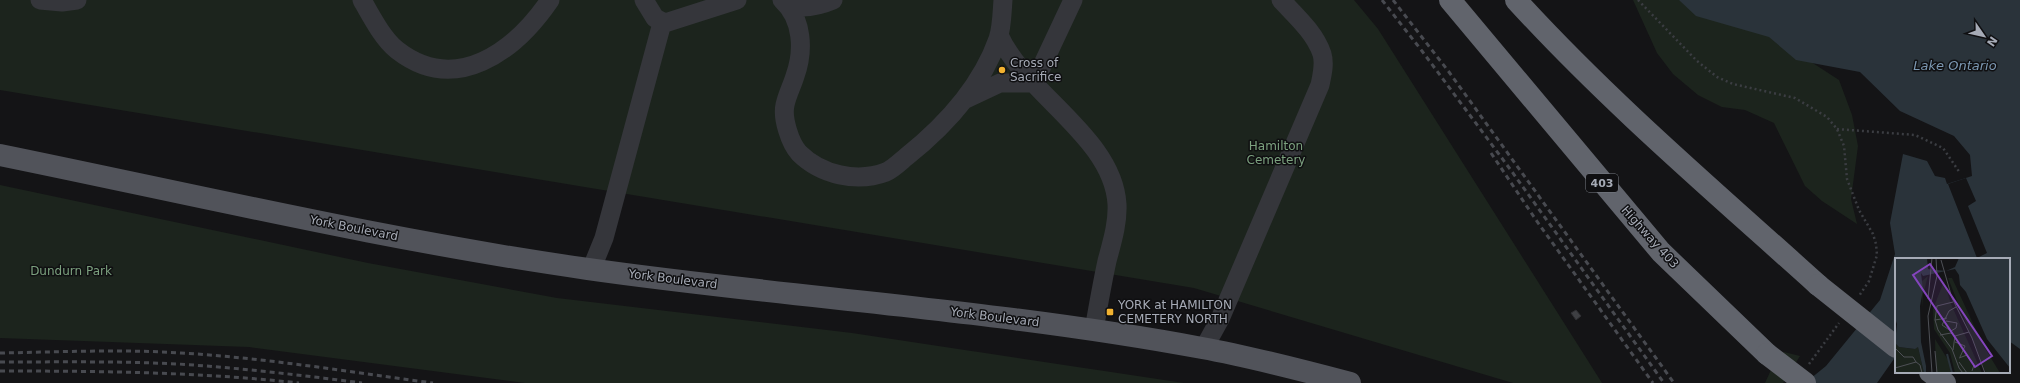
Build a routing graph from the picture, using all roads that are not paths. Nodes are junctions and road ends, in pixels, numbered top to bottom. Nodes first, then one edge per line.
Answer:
1 (40, 0) edge
2 (77, 0) edge
3 (362, 0) edge
4 (550, 0) edge
5 (644, 0) edge
6 (737, 0) edge
7 (833, 0) edge
8 (1003, 0) edge
9 (1073, 0) edge
10 (1281, 0) edge
11 (1450, 0) edge
12 (1516, 0) edge
13 (785, 3) edge
14 (662, 22) junction
15 (999, 35) junction
16 (1034, 83) junction
17 (963, 100) junction
18 (0, 155) edge
19 (591, 270) junction
20 (1094, 330) junction
21 (1895, 346) edge
22 (1204, 348) junction
23 (1350, 383) edge
24 (1805, 383) edge

1 - 2 lane
3 - 4 lane
5 - 14 lane
6 - 14 lane
7 - 13 lane
8 - 15 lane
9 - 16 lane
10 - 22 lane
11 - 24 highway, Highway 403 / 403, bridge
12 - 21 highway, bridge
13 - 17 lane
14 - 19 lane
15 - 16 lane
15 - 17 lane
16 - 17 lane
16 - 20 lane
18 - 19 main road, York Boulevard
19 - 20 main road, York Boulevard
20 - 22 main road, York Boulevard
22 - 23 main road, York Boulevard

